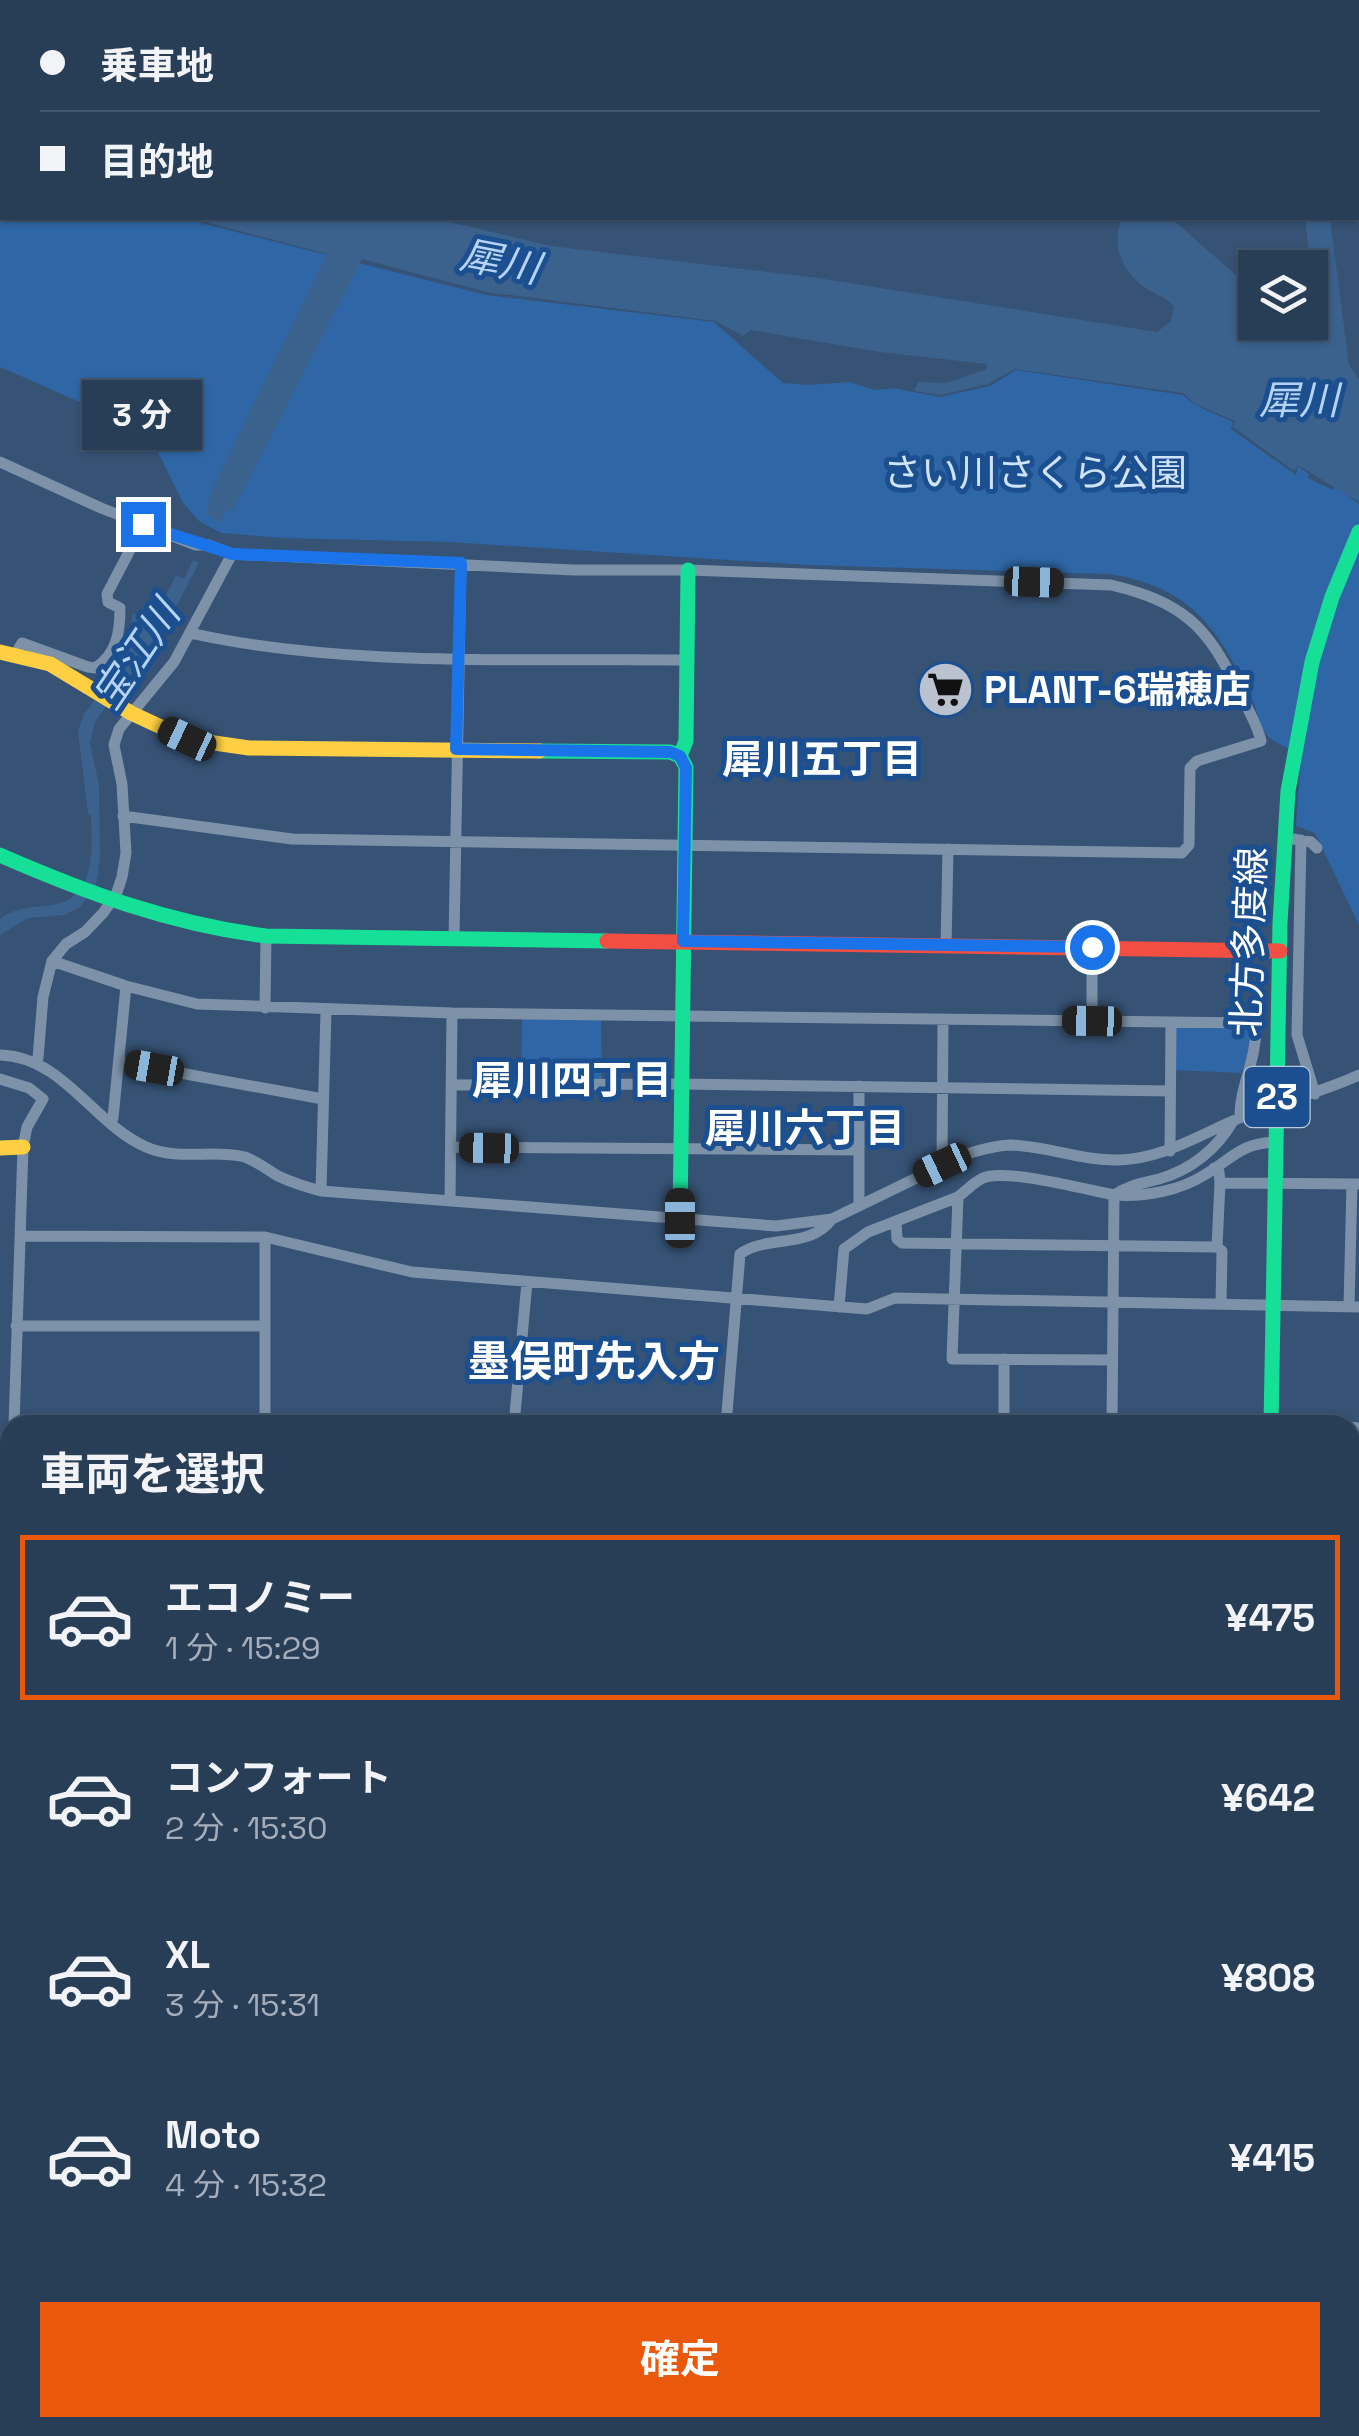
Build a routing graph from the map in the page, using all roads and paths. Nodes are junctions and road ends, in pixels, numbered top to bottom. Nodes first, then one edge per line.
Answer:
1 (0, 462) edge
2 (143, 524) junction
3 (1359, 532) edge
4 (232, 554) junction
5 (461, 563) junction
6 (688, 570) junction
7 (190, 632) junction
8 (8, 654) edge
9 (458, 658) junction
10 (688, 660) junction
11 (128, 711) junction
12 (456, 749) junction
13 (680, 756) junction
14 (123, 816) junction
15 (1292, 839) junction
16 (455, 841) junction
17 (684, 845) junction
18 (1317, 848) dead end
19 (948, 849) junction
20 (0, 856) edge
21 (104, 901) junction
22 (266, 936) junction
23 (454, 938) junction
24 (683, 941) junction
25 (946, 946) junction
26 (1092, 947) junction
27 (1280, 951) junction
28 (52, 961) junction
29 (126, 986) junction
30 (265, 1008) junction
31 (326, 1011) junction
32 (452, 1014) junction
33 (682, 1014) junction
34 (942, 1019) junction
35 (1092, 1021) junction
36 (1171, 1022) junction
37 (0, 1056) edge
38 (32, 1062) junction
39 (120, 1062) junction
40 (1359, 1075) edge
41 (0, 1079) edge
42 (681, 1084) junction
43 (452, 1086) junction
44 (859, 1086) junction
45 (942, 1088) junction
46 (1170, 1091) junction
47 (1315, 1094) junction
48 (323, 1099) junction
49 (1236, 1119) junction
50 (110, 1122) junction
51 (1277, 1142) junction
52 (23, 1147) junction
53 (451, 1147) junction
54 (0, 1148) edge
55 (680, 1150) junction
56 (858, 1150) junction
57 (1170, 1151) junction
58 (942, 1165) junction
59 (1214, 1168) junction
60 (1220, 1183) junction
61 (1275, 1184) junction
62 (1356, 1184) edge
63 (322, 1190) junction
64 (1114, 1195) junction
65 (958, 1197) junction
66 (450, 1200) junction
67 (859, 1204) junction
68 (680, 1218) junction
69 (832, 1219) junction
70 (896, 1222) junction
71 (20, 1236) junction
72 (265, 1236) junction
73 (955, 1244) junction
74 (1113, 1245) junction
75 (1355, 1245) edge
76 (1217, 1247) junction
77 (527, 1282) junction
78 (0, 1294) edge
79 (17, 1294) junction
80 (953, 1299) junction
81 (738, 1300) junction
82 (1112, 1302) junction
83 (1221, 1304) junction
84 (1274, 1305) junction
85 (1354, 1307) edge
86 (840, 1308) junction
87 (16, 1326) junction
88 (265, 1326) junction
89 (1004, 1359) junction
90 (1112, 1360) junction
91 (0, 1391) edge
92 (14, 1392) junction
93 (14, 1415) edge
94 (265, 1415) edge
95 (515, 1415) edge
96 (727, 1415) edge
97 (1004, 1415) edge
98 (1112, 1415) edge
99 (1271, 1415) edge

1 - 2 street
2 - 4 street
2 - 8 street
3 - 15 street, 北方多度線 / 23
4 - 5 street
4 - 7 street
5 - 6 street
5 - 9 street
6 - 10 street
6 - 19 street
7 - 9 street
7 - 11 street
8 - 11 street
9 - 10 street
9 - 12 street
10 - 13 street
11 - 12 street
11 - 14 street
12 - 13 street
12 - 16 street
13 - 17 street
14 - 16 street
14 - 21 street
15 - 18 street
15 - 27 street, 北方多度線 / 23
15 - 47 street
16 - 17 street
16 - 23 street
17 - 19 street
17 - 24 street
19 - 25 street
20 - 21 street
21 - 22 street
21 - 28 street
22 - 23 street
22 - 30 street
23 - 24 street
24 - 25 street
24 - 33 street
25 - 26 street
26 - 27 street
26 - 35 street
27 - 51 street, 北方多度線 / 23
28 - 29 street
28 - 38 street
29 - 30 street
29 - 39 street
30 - 31 street
31 - 32 street
31 - 48 street
32 - 33 street
32 - 43 street
33 - 34 street
33 - 42 street
34 - 35 street
34 - 45 street
35 - 36 street
36 - 46 street
36 - 49 street
37 - 38 street
38 - 50 street
39 - 48 street
39 - 50 street
40 - 47 street
41 - 52 street
42 - 43 street
42 - 44 street
42 - 55 street
43 - 53 street
44 - 45 street
44 - 56 street
45 - 46 street
45 - 58 street
46 - 57 street
47 - 49 street
48 - 63 street
49 - 57 street
49 - 64 street
50 - 63 street
51 - 59 street
51 - 61 street, 北方多度線 / 23
52 - 54 street
52 - 71 street
53 - 55 street
53 - 66 street
55 - 56 street
55 - 68 street
56 - 67 street
57 - 58 street
58 - 67 street
59 - 60 street
59 - 64 street
60 - 61 street
60 - 76 street
61 - 62 street
61 - 84 street, 北方多度線 / 23
62 - 75 street
63 - 66 street
64 - 65 street
64 - 74 street
65 - 70 street
65 - 73 street
66 - 68 street
67 - 69 street
68 - 69 street
69 - 81 street
70 - 73 street
70 - 86 street
71 - 72 street
71 - 79 street
72 - 77 street
72 - 88 street
73 - 74 street
73 - 80 street
74 - 76 street
74 - 82 street
75 - 85 street
76 - 83 street
77 - 81 street
77 - 95 street
78 - 79 street
79 - 87 street
80 - 82 street
80 - 86 street
80 - 89 street
81 - 86 street
81 - 96 street
82 - 83 street
82 - 90 street
83 - 84 street
84 - 85 street
84 - 99 street, 北方多度線 / 23
87 - 88 street
87 - 92 street
88 - 94 street
89 - 90 street
89 - 97 street
90 - 98 street
91 - 92 street
92 - 93 street

